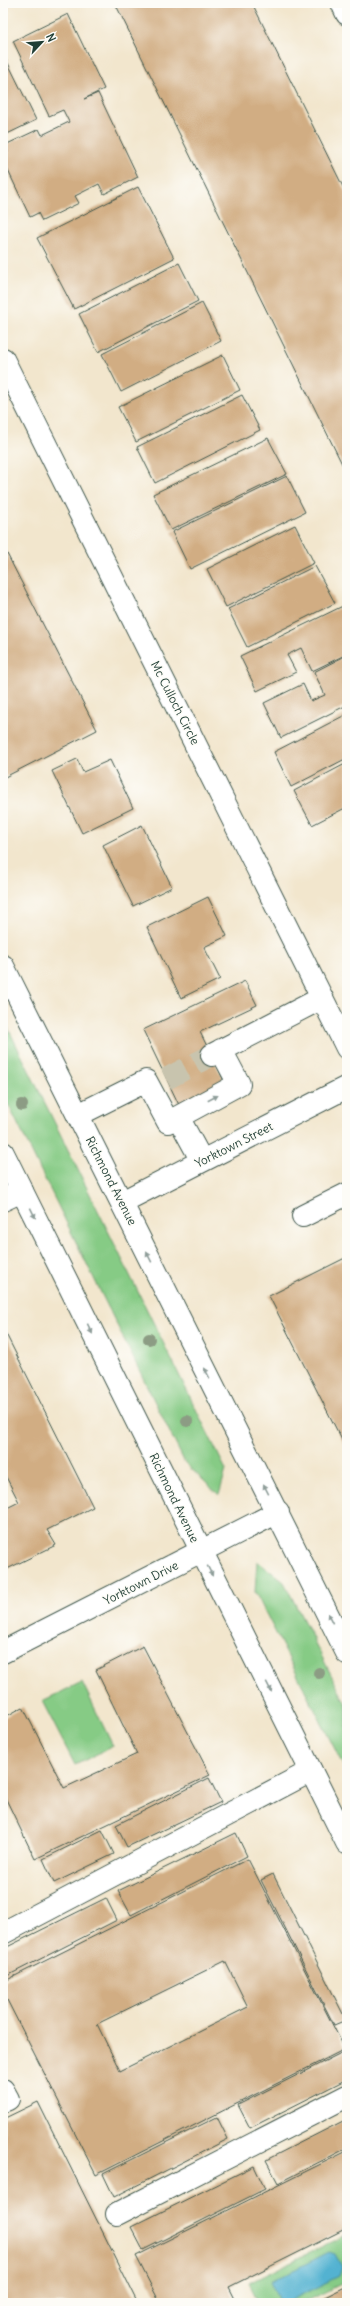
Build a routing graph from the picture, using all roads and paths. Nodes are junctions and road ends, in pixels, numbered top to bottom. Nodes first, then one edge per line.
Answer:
1 (342, 3) edge
2 (347, 14) edge
3 (3, 359) edge
4 (3, 966) edge
5 (322, 998) junction
6 (347, 1048) edge
7 (347, 1087) edge
8 (78, 1115) junction
9 (178, 1116) junction
10 (3, 1153) edge
11 (202, 1161) junction
12 (347, 1194) edge
13 (12, 1195) edge
14 (122, 1202) junction
15 (303, 1216) dead end
16 (278, 1512) junction
17 (201, 1552) junction
18 (3, 1652) edge
19 (347, 1653) edge
20 (311, 1771) junction
21 (347, 1843) edge
22 (3, 1932) edge
23 (3, 2090) edge
24 (347, 2096) edge
25 (3, 2102) edge
26 (117, 2214) dead end

1 - 2 main road
3 - 5 main road, Mc Culloch Circle
4 - 8 main road, Richmond Avenue
5 - 6 main road, Mc Culloch Circle
9 -> 5 main road
7 - 11 main road, Yorktown Street
8 - 9 main road
8 - 14 main road, Richmond Avenue
9 - 11 main road
10 - 13 main road, Richmond Avenue
11 - 14 main road, Yorktown Street
12 - 15 main road
13 -> 17 main road, Richmond Avenue
16 -> 14 main road, Richmond Avenue
16 - 17 main road, Yorktown Drive
19 -> 16 main road, Richmond Avenue
17 - 18 main road, Yorktown Drive
17 -> 20 main road, Richmond Avenue
20 - 21 main road, Richmond Avenue
20 - 22 main road
23 - 25 main road
24 - 26 main road

